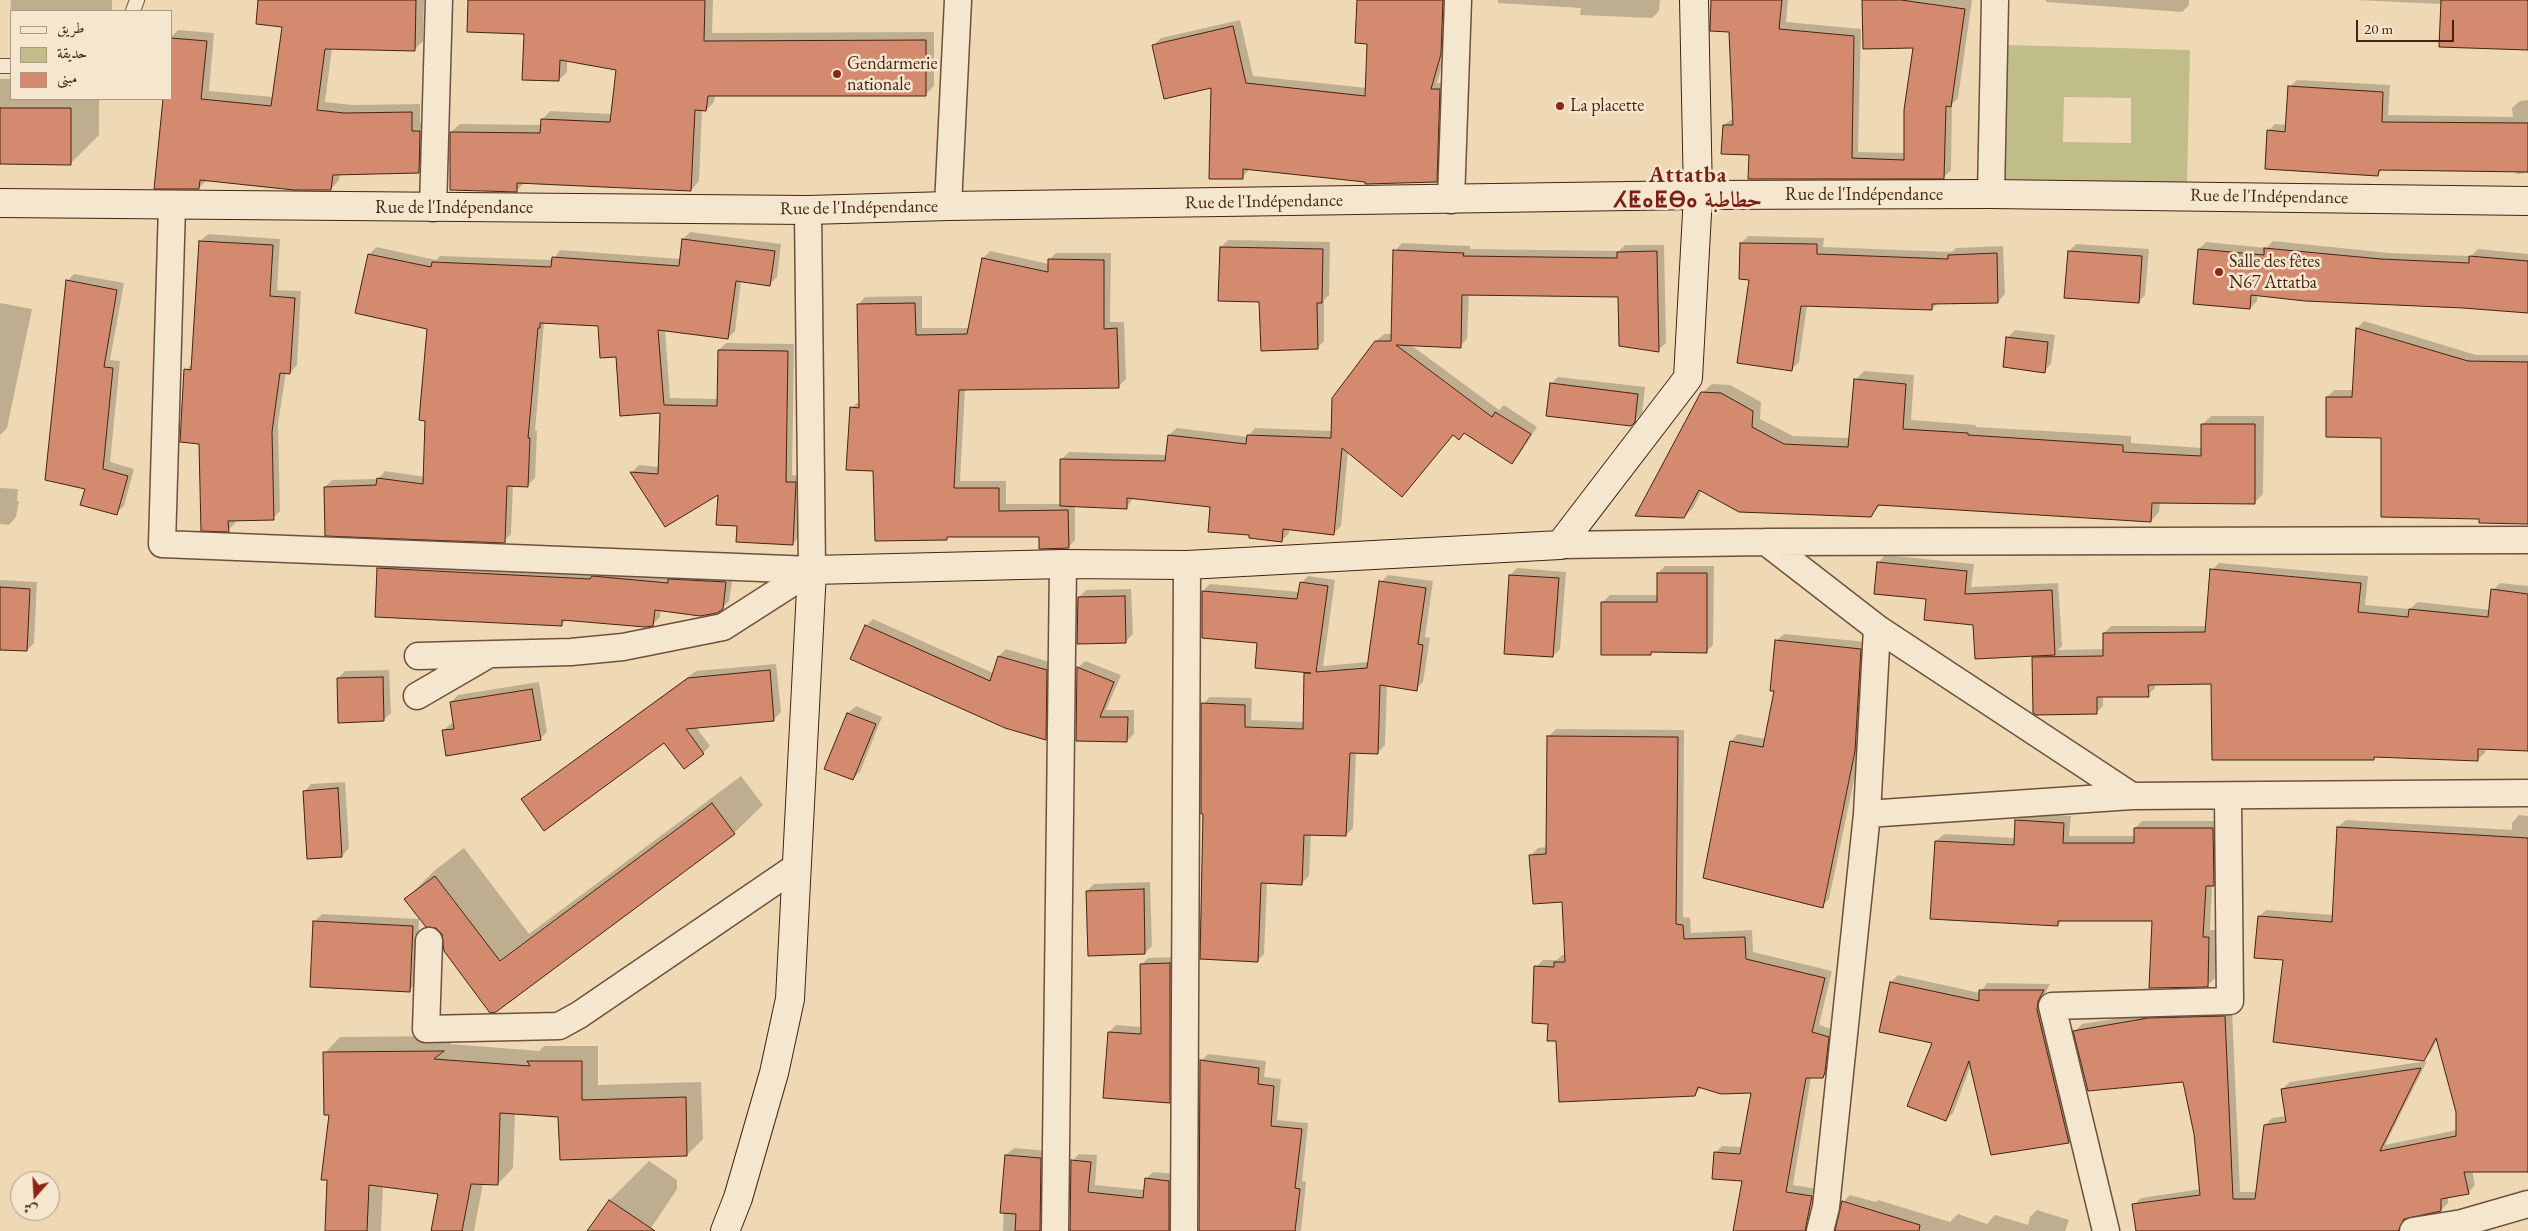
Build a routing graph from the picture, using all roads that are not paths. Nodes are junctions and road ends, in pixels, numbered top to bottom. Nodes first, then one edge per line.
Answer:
1 (439, 0) edge
2 (958, 0) edge
3 (1458, 0) edge
4 (1694, 0) edge
5 (1996, 0) edge
6 (1991, 194) junction
7 (1698, 195) junction
8 (1452, 200) junction
9 (2528, 201) edge
10 (0, 203) edge
11 (172, 206) junction
12 (948, 206) junction
13 (433, 208) junction
14 (808, 210) junction
15 (2528, 540) edge
16 (1766, 542) junction
17 (1560, 545) junction
18 (1063, 564) junction
19 (1187, 565) junction
20 (812, 570) junction
21 (1876, 628) junction
22 (488, 655) junction
23 (418, 656) dead end
24 (417, 696) dead end
25 (2528, 793) edge
26 (2132, 796) junction
27 (2228, 797) junction
28 (1866, 814) junction
29 (796, 867) junction
30 (429, 941) dead end
31 (2528, 1204) edge
32 (2461, 1227) edge
33 (725, 1231) edge
34 (1055, 1231) edge
35 (1184, 1231) edge
36 (1820, 1231) edge
37 (2106, 1231) edge
38 (2413, 1231) edge

1 - 13 street
2 - 12 street
3 - 8 street
4 - 7 main road
5 - 6 street
6 - 7 main road, Rue de l'Indépendance
6 - 9 main road, Rue de l'Indépendance
7 - 8 main road, Rue de l'Indépendance
7 - 17 main road
8 - 12 main road, Rue de l'Indépendance
10 - 11 main road, Rue de l'Indépendance
11 - 13 main road, Rue de l'Indépendance
11 - 20 street
12 - 14 main road, Rue de l'Indépendance
13 - 14 main road, Rue de l'Indépendance
14 - 20 street
15 - 16 street
16 - 17 street
16 - 21 street
17 - 19 main road
18 - 19 main road
18 - 20 main road
18 - 34 street
19 - 35 street
20 - 22 street
20 - 29 main road
21 - 26 street
21 - 28 street
22 - 23 street
22 - 24 street
25 - 27 street
26 - 27 street
26 - 28 street
27 - 37 street
28 - 36 street
29 - 30 street
29 - 33 main road
31 - 32 street
32 - 38 street

